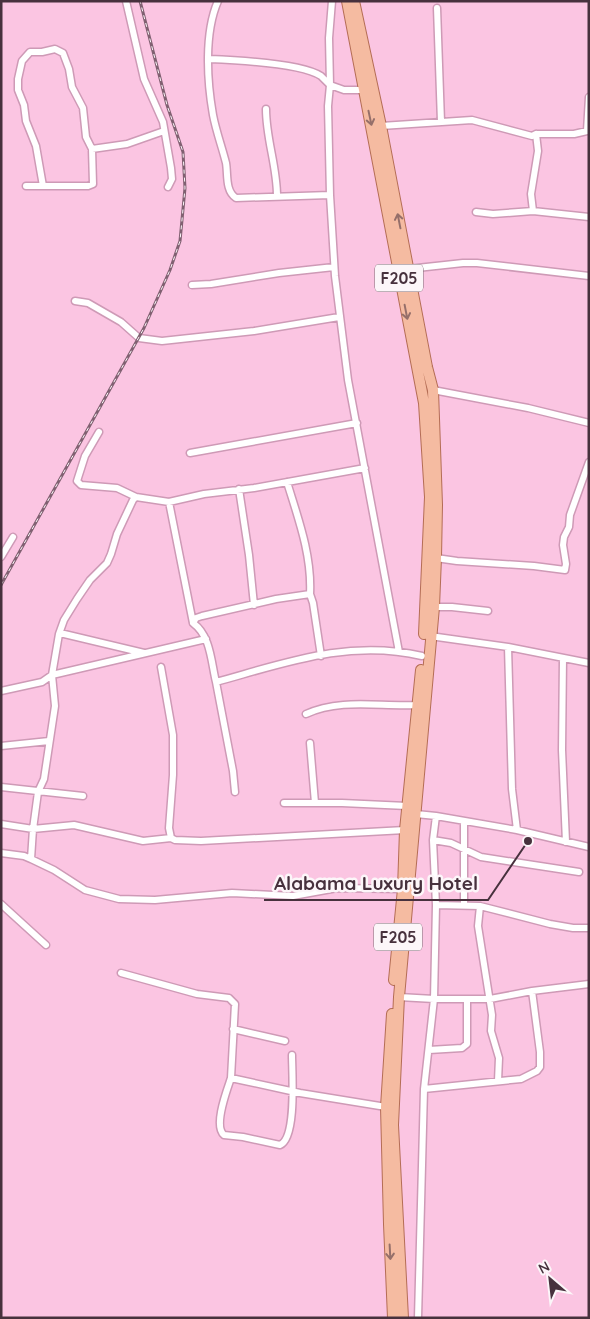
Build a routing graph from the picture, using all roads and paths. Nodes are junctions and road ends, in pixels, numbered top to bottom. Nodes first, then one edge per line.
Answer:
1 (126, 1) edge
2 (218, 1) edge
3 (332, 1) edge
4 (347, 1) edge
5 (354, 1) edge
6 (437, 8) dead end
7 (208, 59) junction
8 (330, 85) junction
9 (363, 90) junction
10 (589, 97) edge
11 (266, 109) dead end
12 (441, 122) junction
13 (381, 126) junction
14 (164, 131) junction
15 (536, 134) junction
16 (380, 148) junction
17 (92, 149) junction
18 (26, 186) dead end
19 (43, 186) junction
20 (168, 187) dead end
21 (330, 195) junction
22 (278, 196) junction
23 (533, 211) junction
24 (476, 212) dead end
25 (589, 217) edge
26 (334, 267) junction
27 (408, 269) junction
28 (589, 276) edge
29 (192, 285) dead end
30 (75, 301) dead end
31 (339, 318) junction
32 (432, 390) junction
33 (356, 423) junction
34 (589, 423) edge
35 (99, 432) dead end
36 (190, 453) dead end
37 (589, 462) edge
38 (365, 468) junction
39 (287, 482) junction
40 (239, 489) junction
41 (136, 496) junction
42 (169, 502) junction
43 (13, 537) dead end
44 (1, 557) edge
45 (436, 558) junction
46 (310, 594) junction
47 (254, 605) junction
48 (434, 607) junction
49 (488, 611) dead end
50 (193, 623) junction
51 (60, 633) junction
52 (430, 636) junction
53 (206, 639) junction
54 (508, 647) junction
55 (399, 652) junction
56 (147, 654) junction
57 (321, 656) junction
58 (422, 656) junction
59 (563, 658) junction
60 (589, 663) edge
61 (161, 667) dead end
62 (52, 675) junction
63 (216, 682) junction
64 (1, 691) edge
65 (416, 705) junction
66 (306, 714) dead end
67 (49, 741) junction
68 (310, 743) dead end
69 (1, 746) edge
70 (1, 787) edge
71 (38, 792) junction
72 (235, 792) dead end
73 (83, 796) dead end
74 (284, 803) dead end
75 (315, 803) junction
76 (407, 806) junction
77 (416, 814) junction
78 (436, 816) junction
79 (464, 822) dead end
80 (1, 824) edge
81 (33, 829) junction
82 (405, 830) junction
83 (517, 830) junction
84 (172, 838) junction
85 (433, 840) junction
86 (566, 842) junction
87 (589, 847) edge
88 (464, 848) junction
89 (1, 853) edge
90 (31, 859) junction
91 (579, 872) dead end
92 (403, 890) junction
93 (1, 904) edge
94 (436, 905) junction
95 (464, 905) junction
96 (480, 906) junction
97 (589, 928) edge
98 (46, 945) dead end
99 (121, 973) dead end
100 (589, 984) edge
101 (532, 991) junction
102 (399, 997) junction
103 (490, 998) junction
104 (434, 999) junction
105 (467, 1000) junction
106 (233, 1029) junction
107 (285, 1041) dead end
108 (429, 1050) junction
109 (292, 1054) dead end
110 (231, 1078) junction
111 (498, 1081) junction
112 (424, 1088) junction
113 (293, 1091) junction
114 (386, 1107) junction
115 (393, 1224) junction
116 (393, 1318) edge
117 (403, 1318) edge
118 (418, 1318) edge

1 - 14 street
2 - 7 street
3 - 8 street
4 - 9 main road, F205
5 - 13 main road, F205
6 - 12 street
7 - 8 street
7 - 22 street
8 - 9 street
8 - 21 street
9 -> 16 main road, F205
10 - 15 street
11 - 22 street
12 - 13 street
12 - 15 street
13 - 16 main road, F205
14 - 17 street
14 - 20 street
15 - 23 street
27 -> 16 main road, F205
16 -> 58 main road, F205
17 - 19 street
17 - 19 street
18 - 19 street
21 - 22 street
21 - 26 street
23 - 24 street
23 - 25 street
26 - 29 street
26 - 31 street
27 - 28 street
27 - 32 main road, F205
30 - 31 street
31 - 33 street
32 - 34 street
32 - 45 main road, F205
33 - 36 street
33 - 38 street
35 - 41 street
37 - 45 street
38 - 39 street
38 - 55 street
39 - 40 street
39 - 46 street
40 - 42 street
40 - 47 street
41 - 42 street
41 - 51 street
42 - 50 street
43 - 44 street
45 - 48 main road, F205
46 - 47 street
46 - 57 street
47 - 50 street
48 - 49 street
48 - 52 main road, F205
50 - 53 street
51 - 56 street
51 - 62 street
52 - 54 street
52 - 77 main road, F205
53 - 56 street
53 - 63 street
54 - 59 street
54 - 83 street
55 - 57 street
55 - 58 street
56 - 62 street
57 - 63 street
58 - 65 main road, F205
59 - 60 street
59 - 86 street
61 - 84 street
62 - 64 street
62 - 67 street
63 - 72 street
65 - 66 street
65 - 76 main road, F205
67 - 69 street
67 - 71 street
68 - 75 street
70 - 71 street
71 - 73 street
71 - 81 street
74 - 75 street
75 - 76 street
76 - 82 main road, F205
77 - 78 street
77 - 102 main road, F205
78 - 83 street
78 - 85 street
79 - 88 street
80 - 81 street
81 - 84 street
81 - 90 street
82 - 84 street
82 - 92 main road, F205
83 - 86 street
85 - 88 street
85 - 94 street
86 - 87 street
88 - 91 street
88 - 95 street
89 - 90 street
90 - 92 street
92 - 114 main road, F205
93 - 98 street
94 - 95 street
94 - 104 street
95 - 96 street
96 - 97 street
96 - 103 street
99 - 106 street
100 - 101 street
101 - 103 street
101 - 111 street
102 - 104 street
102 - 115 main road, F205
103 - 105 street
103 - 111 street
104 - 105 street
104 - 108 street
105 - 108 street
106 - 107 street
106 - 110 street
108 - 112 street
109 - 113 street
110 - 113 street
110 - 113 street
111 - 112 street
112 - 118 street
113 - 114 street
114 - 115 main road, F205
115 -> 116 main road, F205
115 - 117 main road, F205

